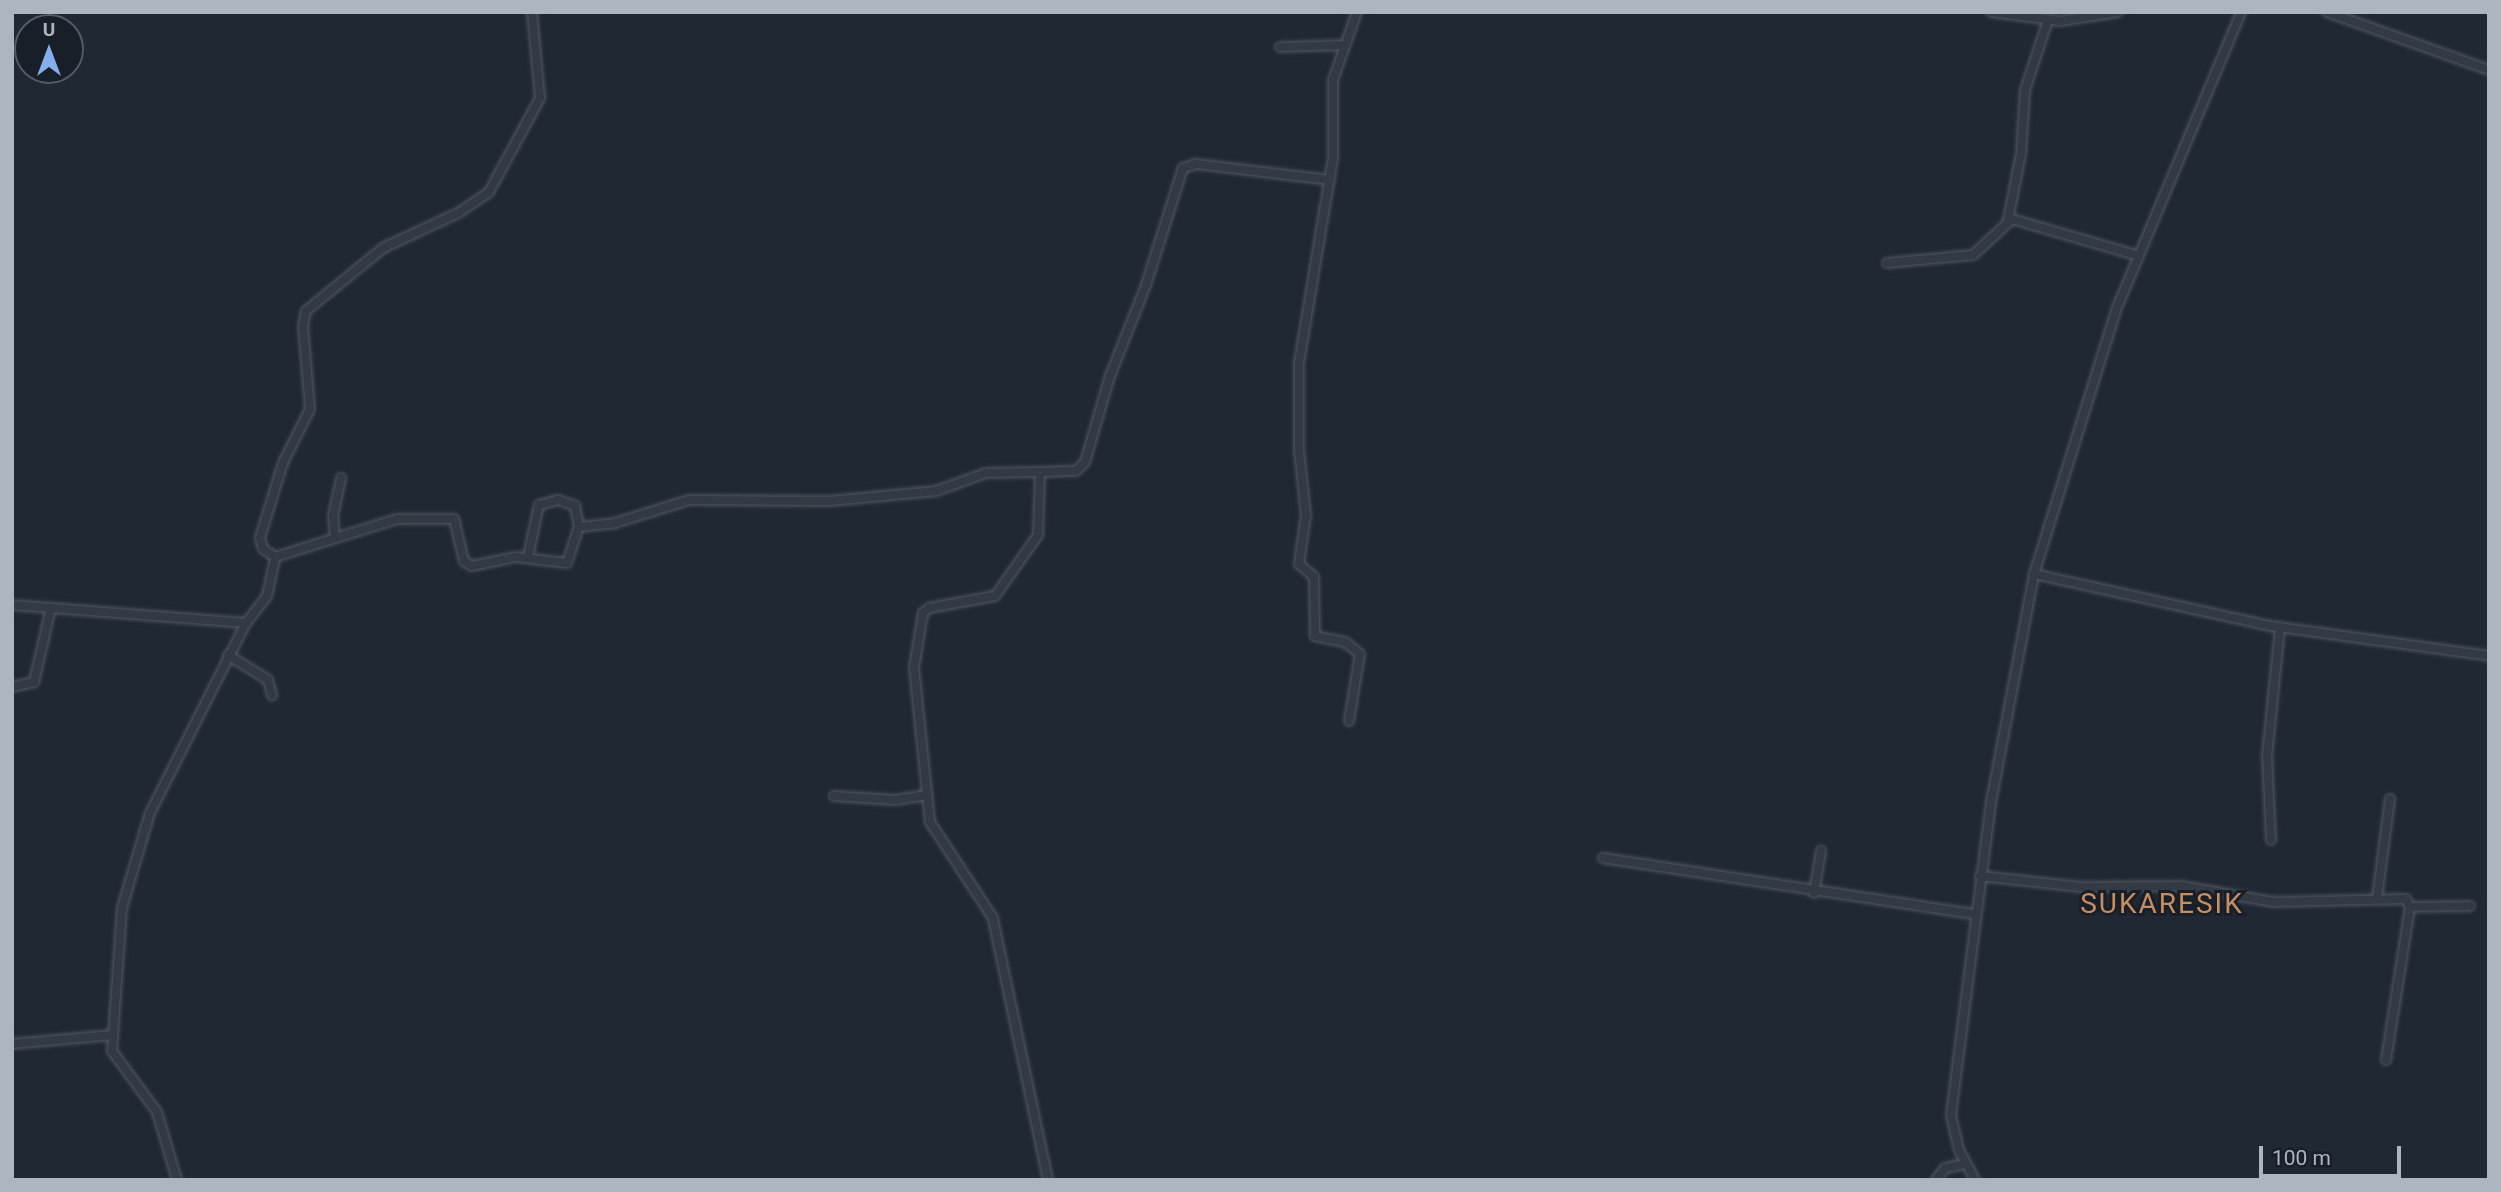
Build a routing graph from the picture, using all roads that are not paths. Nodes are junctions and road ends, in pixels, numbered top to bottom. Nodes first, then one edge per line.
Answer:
1 (532, 12) edge
2 (1357, 12) edge
3 (1991, 12) edge
4 (2118, 12) edge
5 (2241, 12) edge
6 (2327, 12) edge
7 (2048, 20) junction
8 (1343, 45) junction
9 (1280, 47) dead end
10 (2489, 70) edge
11 (1330, 180) junction
12 (2008, 220) junction
13 (2139, 256) junction
14 (1886, 263) dead end
15 (1040, 472) junction
16 (341, 478) dead end
17 (579, 527) junction
18 (335, 537) junction
19 (275, 557) junction
20 (528, 557) junction
21 (2034, 574) junction
22 (12, 605) edge
23 (51, 608) junction
24 (246, 623) junction
25 (2280, 627) junction
26 (228, 655) junction
27 (2489, 656) edge
28 (12, 687) edge
29 (272, 695) dead end
30 (1349, 721) dead end
31 (927, 795) junction
32 (834, 796) dead end
33 (2390, 799) dead end
34 (2271, 840) dead end
35 (1821, 851) dead end
36 (1603, 858) dead end
37 (1980, 876) junction
38 (1814, 893) junction
39 (2377, 898) junction
40 (2470, 906) dead end
41 (2410, 907) junction
42 (1975, 914) junction
43 (112, 1035) junction
44 (12, 1044) edge
45 (2386, 1060) dead end
46 (1966, 1164) junction
47 (177, 1180) edge
48 (1048, 1180) edge
49 (1936, 1180) edge
50 (1975, 1180) edge

1 - 19 street
2 - 8 street
3 - 7 street
4 - 7 street
5 - 13 street
6 - 10 street
7 - 12 street
8 - 9 street
8 - 11 street
11 - 15 street
11 - 30 street
12 - 13 street
12 - 14 street
13 - 21 street
15 - 17 street
15 - 31 street
16 - 18 street
17 - 20 street
17 - 20 street
18 - 19 street
18 - 20 street
19 - 24 street
21 - 25 street
21 - 37 street
22 - 23 street
23 - 24 street
23 - 28 street
24 - 26 street
25 - 27 street
25 - 34 street
26 - 29 street
26 - 43 street
31 - 32 street
31 - 48 street
33 - 39 street
35 - 38 street
36 - 38 street
37 - 39 street
37 - 42 street
38 - 42 street
39 - 41 street
40 - 41 street
41 - 45 street
42 - 46 street
43 - 44 street
43 - 47 street
46 - 49 street
46 - 50 street

